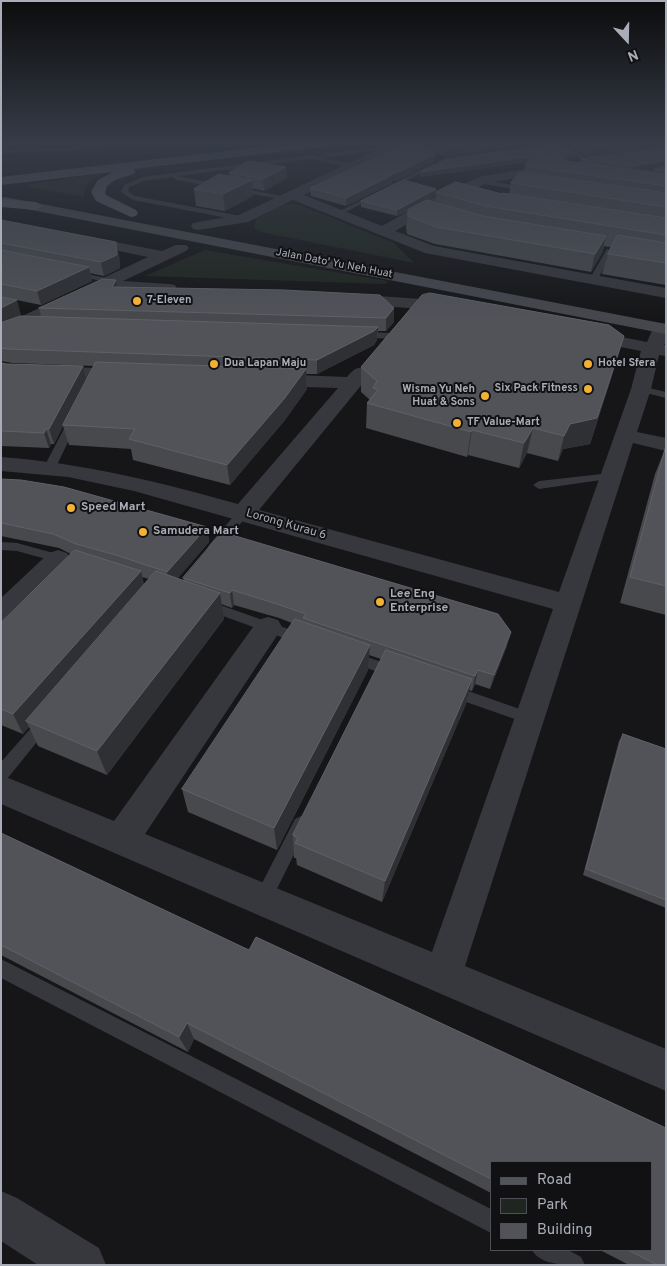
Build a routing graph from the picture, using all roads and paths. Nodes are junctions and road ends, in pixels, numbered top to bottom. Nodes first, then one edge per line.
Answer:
1 (69, 201) edge
2 (107, 201) edge
3 (149, 201) edge
4 (280, 201) edge
5 (301, 201) edge
6 (364, 201) edge
7 (443, 201) edge
8 (1, 202) edge
9 (131, 213) junction
10 (338, 214) junction
11 (243, 219) junction
12 (198, 226) junction
13 (162, 231) junction
14 (382, 232) junction
15 (66, 236) edge
16 (246, 241) junction
17 (181, 248) junction
18 (601, 249) edge
19 (610, 251) junction
20 (620, 252) edge
21 (164, 256) junction
22 (429, 268) dead end
23 (67, 272) edge
24 (593, 280) junction
25 (107, 283) junction
26 (189, 290) edge
27 (563, 292) dead end
28 (666, 293) edge
29 (334, 298) edge
30 (421, 304) junction
31 (17, 307) edge
32 (467, 312) edge
33 (41, 320) junction
34 (567, 332) edge
35 (1, 333) edge
36 (353, 335) edge
37 (392, 336) junction
38 (661, 339) edge
39 (1, 368) edge
40 (147, 376) edge
41 (255, 380) edge
42 (353, 383) junction
43 (653, 392) edge
44 (80, 408) edge
45 (625, 435) junction
46 (666, 445) edge
47 (1, 464) edge
48 (50, 467) junction
49 (611, 476) junction
50 (539, 485) dead end
51 (243, 513) junction
52 (1, 546) edge
53 (205, 557) edge
54 (68, 561) joint
55 (193, 601) edge
56 (568, 604) junction
57 (1, 614) edge
58 (268, 627) junction
59 (319, 645) edge
60 (336, 651) edge
61 (379, 666) junction
62 (407, 676) edge
63 (371, 683) edge
64 (435, 686) edge
65 (52, 714) edge
66 (529, 718) junction
67 (1, 774) edge
68 (1, 789) edge
69 (306, 813) edge
70 (121, 840) junction
71 (264, 900) junction
72 (1, 968) edge
73 (443, 974) junction
74 (666, 1070) edge
75 (1, 1214) edge
76 (490, 1221) edge
77 (546, 1251) edge
78 (82, 1265) edge
79 (573, 1265) edge

1 - 9 main road, Jalan Dato' Yu Neh Huat
2 - 9 main road
3 - 11 lane
4 - 11 street
5 - 10 street
6 - 10 lane
7 - 14 street
8 - 13 main road, Jalan Dato' Yu Neh Huat
9 - 12 main road, Jalan Dato' Yu Neh Huat
10 - 14 street
11 - 12 street
11 - 16 street
12 - 16 main road, Jalan Dato' Yu Neh Huat
13 - 16 main road, Jalan Dato' Yu Neh Huat
13 - 17 main road
14 - 24 street
15 - 21 street
16 - 17 main road
16 - 22 main road, Jalan Dato' Yu Neh Huat
16 - 38 main road, Jalan Dato' Yu Neh Huat
17 - 21 street
18 - 19 lane
19 - 20 lane
19 - 24 lane
21 - 25 street
23 - 25 lane
24 - 28 street
25 - 26 street
25 - 33 street
27 - 38 main road
29 - 30 street
30 - 32 street
30 - 37 street
31 - 33 street
33 - 35 street
34 - 38 street
36 - 37 lane
37 - 42 street
38 - 43 street
39 - 40 street
41 - 42 street
42 - 51 street
43 - 45 street
44 - 48 lane
45 - 46 street
45 - 49 street
47 - 48 street, Lorong Kurau 6
48 - 51 street, Lorong Kurau 6
49 - 50 lane
49 - 56 street
51 - 53 lane
51 - 56 street, Lorong Kurau 6
52 - 54 lane
54 - 57 street
55 - 58 lane
56 - 66 street
58 - 59 lane
58 - 70 street
60 - 61 lane
61 - 62 lane
61 - 63 lane
64 - 66 lane
65 - 67 lane
66 - 73 street
68 - 70 street
69 - 71 lane
70 - 71 street
71 - 73 street
72 - 76 lane
73 - 74 street
75 - 78 street
77 - 79 lane

